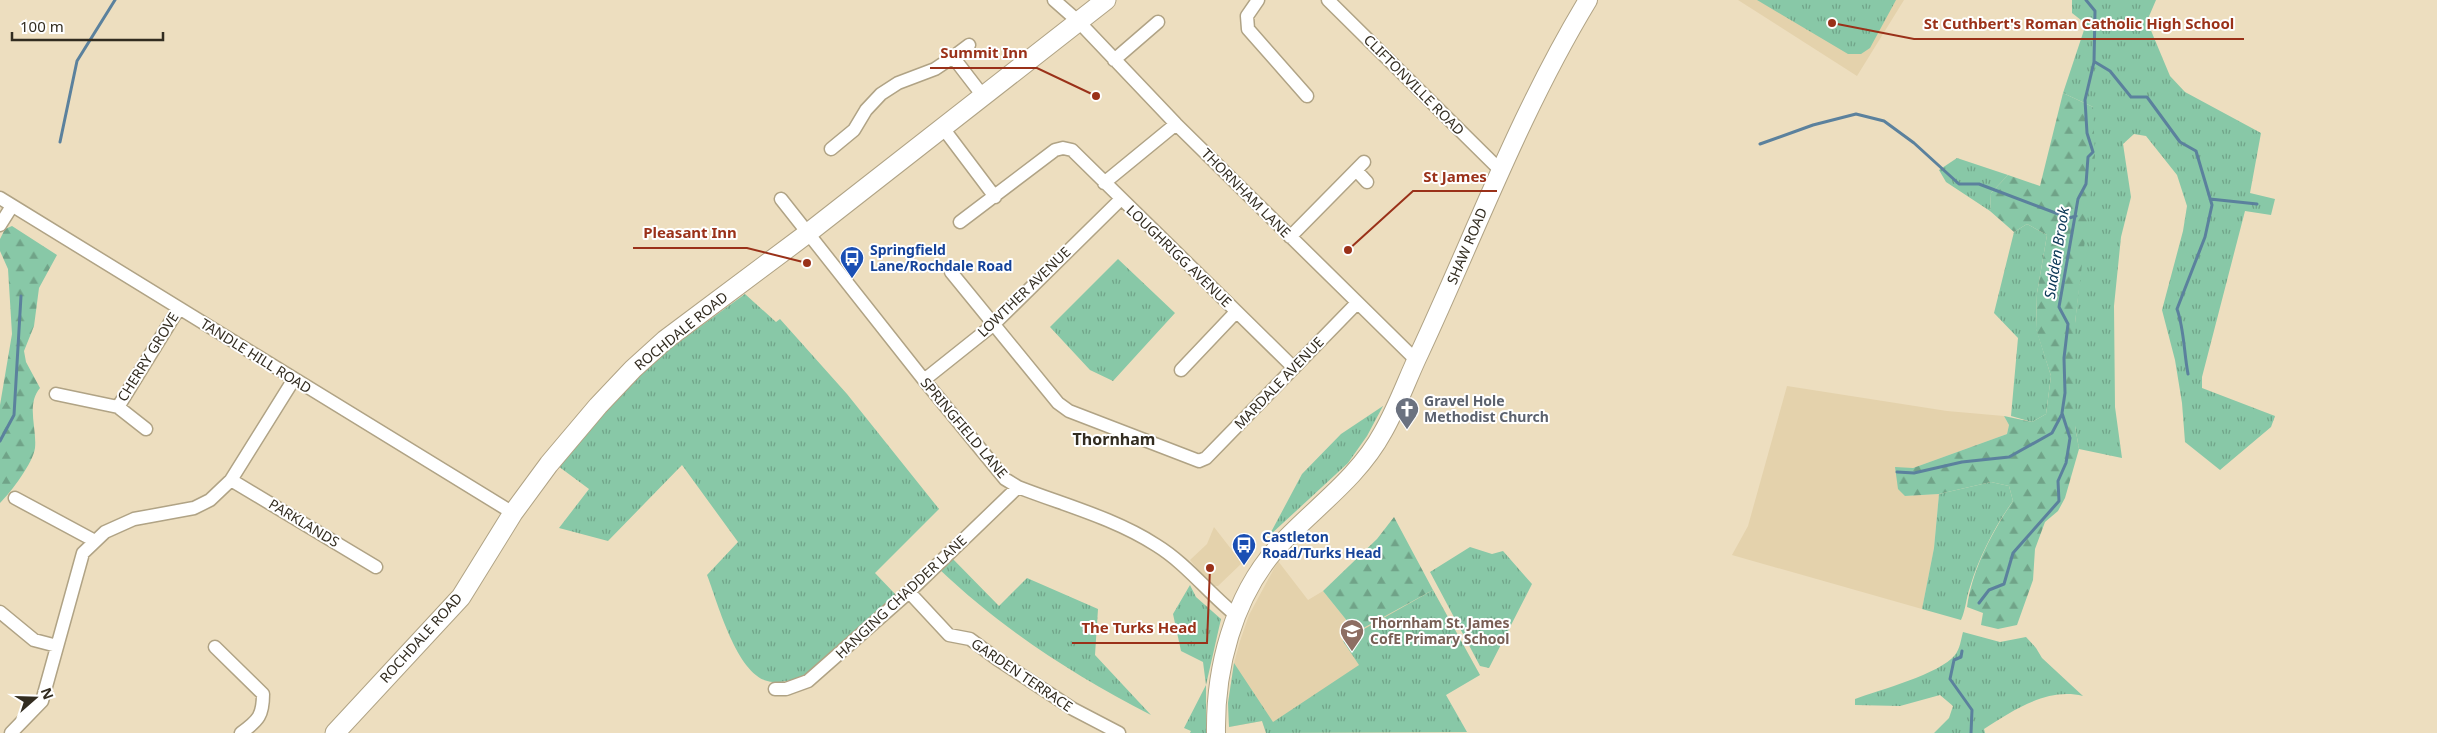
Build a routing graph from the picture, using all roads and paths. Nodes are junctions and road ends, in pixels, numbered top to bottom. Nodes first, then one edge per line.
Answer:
1 (1054, 0) edge
2 (1106, 0) edge
3 (1258, 0) edge
4 (1328, 0) edge
5 (1588, 0) edge
6 (1079, 22) junction
7 (1158, 22) dead end
8 (969, 46) dead end
9 (953, 57) junction
10 (1114, 60) junction
11 (983, 96) junction
12 (1307, 96) dead end
13 (1176, 124) junction
14 (943, 128) junction
15 (831, 149) dead end
16 (1499, 169) junction
17 (1104, 182) junction
18 (1367, 182) dead end
19 (995, 197) junction
20 (0, 198) edge
21 (781, 199) dead end
22 (1121, 199) junction
23 (12, 206) junction
24 (960, 222) dead end
25 (0, 225) edge
26 (808, 233) junction
27 (1290, 237) junction
28 (950, 272) dead end
29 (1357, 303) junction
30 (179, 308) junction
31 (1236, 312) junction
32 (994, 325) junction
33 (1416, 360) junction
34 (1294, 368) junction
35 (1181, 370) dead end
36 (294, 379) junction
37 (924, 380) junction
38 (56, 394) dead end
39 (118, 407) junction
40 (146, 430) dead end
41 (231, 480) junction
42 (1018, 487) junction
43 (14, 498) dead end
44 (513, 514) junction
45 (95, 541) junction
46 (376, 567) dead end
47 (909, 592) junction
48 (0, 612) edge
49 (1237, 616) junction
50 (57, 646) junction
51 (215, 647) dead end
52 (775, 689) dead end
53 (11, 733) edge
54 (241, 733) edge
55 (335, 733) edge
56 (1119, 733) edge
57 (1216, 733) edge

1 - 6 street, THORNHAM LANE
2 - 6 main road, ROCHDALE ROAD
3 - 12 street
4 - 16 street, CLIFTONVILLE ROAD
5 - 16 street, SHAW ROAD
6 - 10 street, THORNHAM LANE
6 - 11 main road, ROCHDALE ROAD
7 - 10 street
8 - 9 street
9 - 11 street
9 - 15 street
10 - 13 street, THORNHAM LANE
11 - 14 main road, ROCHDALE ROAD
13 - 17 street
13 - 27 street, THORNHAM LANE
14 - 19 street
14 - 26 main road, ROCHDALE ROAD
16 - 33 street, SHAW ROAD
17 - 19 street, LOUGHRIGG AVENUE
17 - 22 street, LOUGHRIGG AVENUE
18 - 27 street
19 - 24 street
20 - 23 street, TANDLE HILL ROAD
21 - 26 street, SPRINGFIELD LANE
22 - 31 street, LOUGHRIGG AVENUE
22 - 32 street, LOWTHER AVENUE
23 - 25 street
23 - 30 street, TANDLE HILL ROAD
26 - 37 street, SPRINGFIELD LANE
26 - 44 main road, ROCHDALE ROAD
27 - 29 street, THORNHAM LANE
28 - 32 street
29 - 33 street, THORNHAM LANE
29 - 34 street, MARDALE AVENUE
30 - 36 street, TANDLE HILL ROAD
30 - 39 street, CHERRY GROVE
31 - 34 street, LOUGHRIGG AVENUE
31 - 35 street
32 - 34 street, MARDALE AVENUE
32 - 37 street, LOWTHER AVENUE
33 - 49 street, SHAW ROAD
36 - 41 street
36 - 44 street, TANDLE HILL ROAD
37 - 42 street, SPRINGFIELD LANE
38 - 39 street, CHERRY GROVE
39 - 40 street, CHERRY GROVE
41 - 45 street
41 - 46 street, PARKLANDS
42 - 47 street, HANGING CHADDER LANE
42 - 49 street, SPRINGFIELD LANE
43 - 45 street
44 - 55 main road, ROCHDALE ROAD
45 - 50 street
47 - 52 street, HANGING CHADDER LANE
47 - 56 street, GARDEN TERRACE
48 - 50 street
49 - 57 street, SHAW ROAD
50 - 53 street
51 - 54 street

